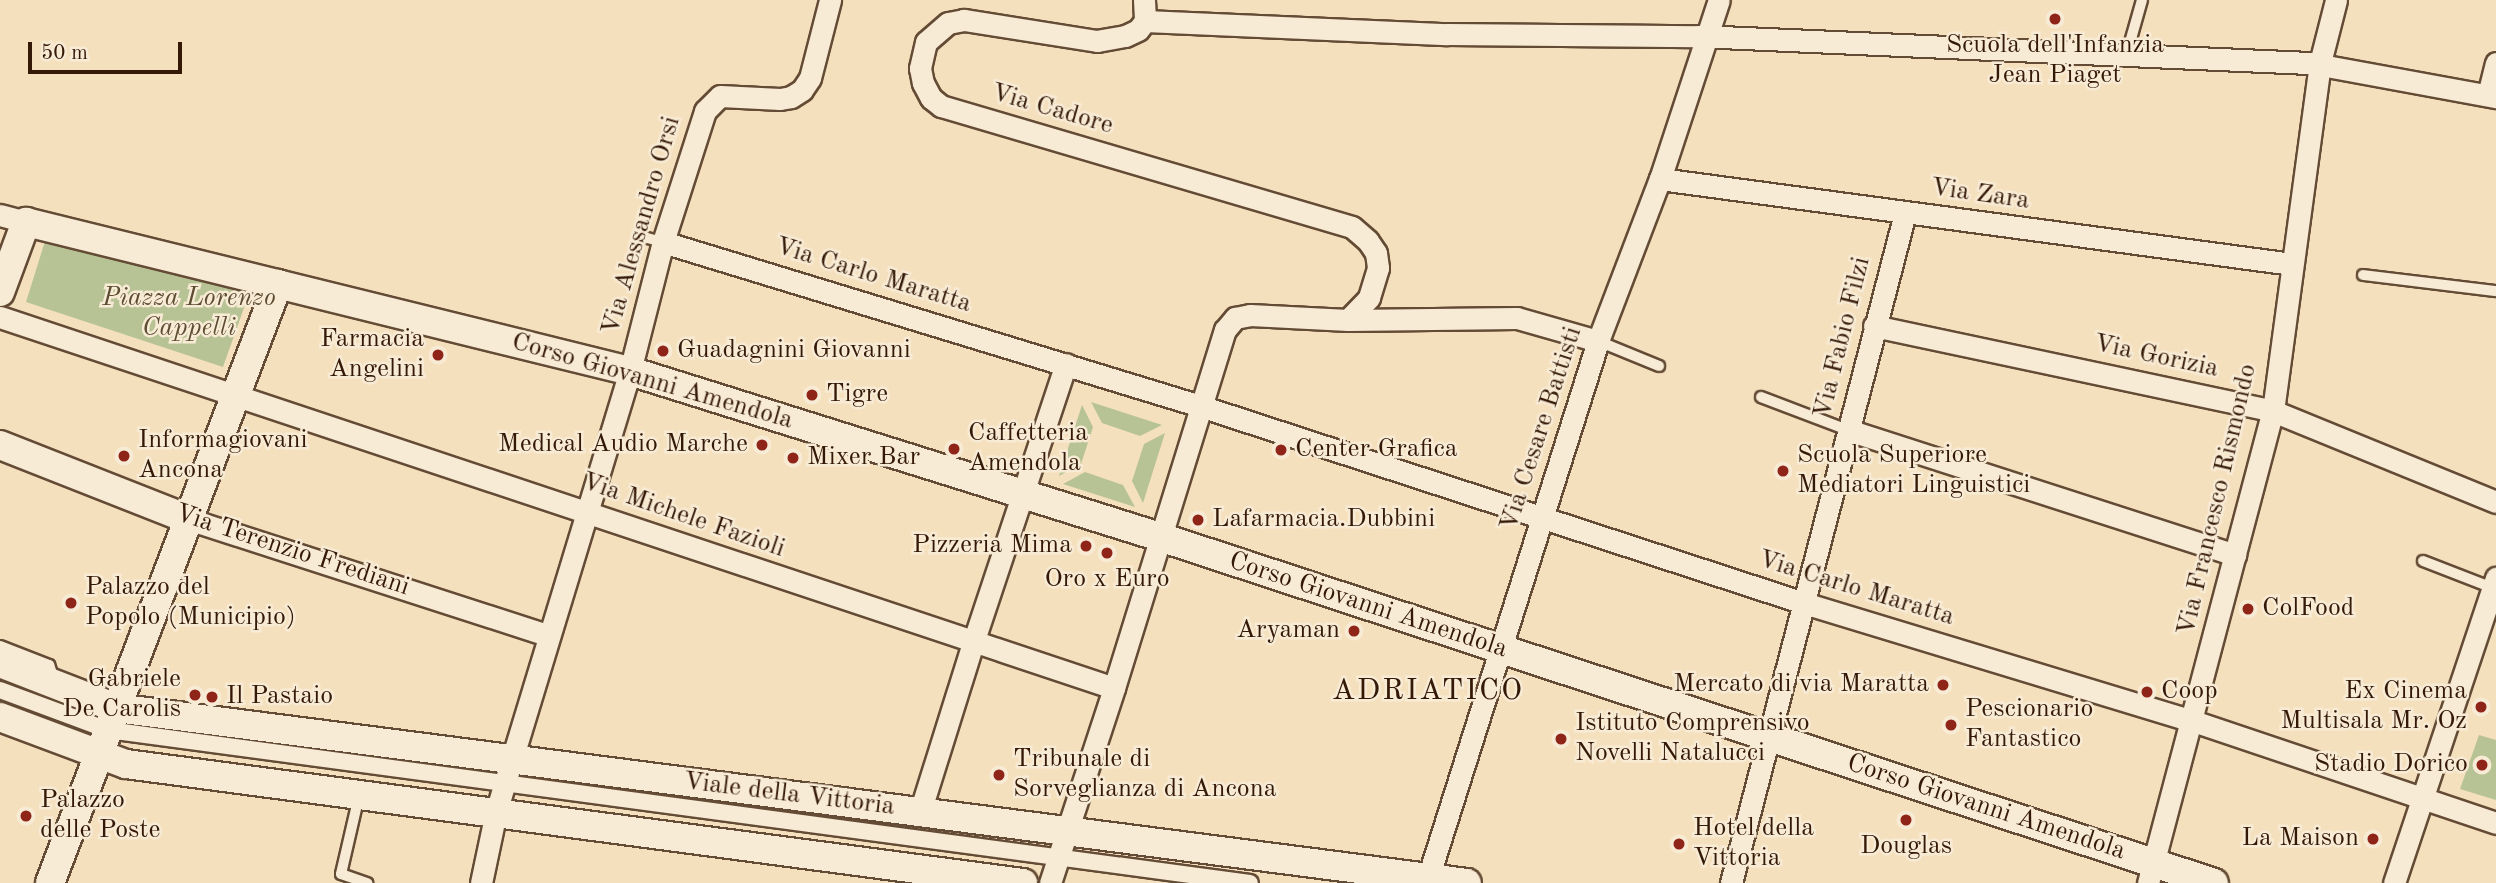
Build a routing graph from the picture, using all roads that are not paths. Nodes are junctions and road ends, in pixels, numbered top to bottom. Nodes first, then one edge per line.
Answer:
1 (830, 0) edge
2 (1719, 0) edge
3 (2142, 0) edge
4 (2336, 0) edge
5 (1144, 11) edge
6 (1707, 36) junction
7 (2127, 53) junction
8 (2496, 62) edge
9 (2320, 63) junction
10 (2492, 96) edge
11 (1660, 179) junction
12 (1905, 213) junction
13 (13, 218) edge
14 (640, 236) dead end
15 (663, 242) junction
16 (2292, 264) junction
17 (2364, 275) dead end
18 (278, 284) junction
19 (2496, 291) edge
20 (0, 292) edge
21 (0, 317) edge
22 (1348, 320) junction
23 (1874, 326) junction
24 (1598, 341) junction
25 (1066, 365) junction
26 (1659, 366) dead end
27 (631, 371) junction
28 (235, 397) junction
29 (1761, 397) dead end
30 (1201, 407) junction
31 (2273, 411) junction
32 (1849, 430) junction
33 (0, 445) edge
34 (1021, 495) junction
35 (2496, 502) edge
36 (585, 513) junction
37 (188, 519) junction
38 (1543, 519) junction
39 (1160, 537) junction
40 (2235, 555) junction
41 (2423, 561) dead end
42 (2494, 583) edge
43 (1804, 603) junction
44 (548, 635) junction
45 (973, 643) junction
46 (0, 646) edge
47 (1499, 649) junction
48 (0, 663) edge
49 (56, 685) junction
50 (1114, 688) junction
51 (0, 690) edge
52 (0, 717) edge
53 (2193, 721) junction
54 (108, 731) junction
55 (1768, 737) junction
56 (508, 771) junction
57 (359, 796) junction
58 (2424, 799) junction
59 (496, 813) junction
60 (920, 813) junction
61 (2496, 823) edge
62 (1063, 844) junction
63 (2151, 873) edge
64 (1428, 878) junction
65 (50, 883) edge
66 (367, 883) edge
67 (481, 883) edge
68 (1023, 883) edge
69 (1050, 883) edge
70 (1250, 883) edge
71 (1467, 883) edge
72 (1731, 883) edge
73 (2214, 883) edge
74 (2394, 883) edge

1 - 15 street, Via Alessandro Orsi
2 - 6 street, Via Cesare Battisti
3 - 7 lane
4 - 9 street, Via Francesco Rismondo
5 - 6 street
5 - 22 street, Via Cadore
6 - 7 street
6 - 11 street, Via Cesare Battisti
7 - 9 street
8 - 10 street
9 - 10 street
9 - 16 street, Via Francesco Rismondo
11 - 12 street, Via Zara
11 - 24 street, Via Cesare Battisti
12 - 16 street, Via Zara
12 - 23 street, Via Fabio Filzi
13 - 18 street, Corso Giovanni Amendola
13 - 20 street
14 - 15 lane
15 - 25 street, Via Carlo Maratta
15 - 27 street, Via Alessandro Orsi
16 - 31 street, Via Francesco Rismondo
17 - 19 lane
18 - 27 street, Corso Giovanni Amendola
18 - 28 street
21 - 28 street, Via Michele Fazioli
22 - 24 street
22 - 30 street
23 - 31 street, Via Gorizia
23 - 32 street, Via Fabio Filzi
24 - 26 lane
24 - 38 street, Via Cesare Battisti
25 - 30 street, Via Carlo Maratta
25 - 34 street
27 - 34 street, Corso Giovanni Amendola
27 - 36 street, Via Alessandro Orsi
28 - 36 street, Via Michele Fazioli
28 - 37 street
29 - 32 lane
30 - 38 street, Via Carlo Maratta
30 - 39 street
31 - 35 street, Via Gorizia
31 - 40 street, Via Francesco Rismondo
32 - 40 street
32 - 43 street, Via Fabio Filzi
33 - 37 street, Via Terenzio Frediani
34 - 39 street, Corso Giovanni Amendola
34 - 45 street
36 - 44 street, Via Alessandro Orsi
36 - 45 street, Via Michele Fazioli
37 - 44 street, Via Terenzio Frediani
37 - 54 street
38 - 43 street, Via Carlo Maratta
38 - 47 street, Via Cesare Battisti
39 - 47 street, Corso Giovanni Amendola
39 - 50 street
40 - 53 street, Via Francesco Rismondo
41 - 42 lane
42 - 58 street
43 - 53 street, Via Carlo Maratta
43 - 55 street, Via Fabio Filzi
44 - 56 street, Via Alessandro Orsi
45 - 50 street, Via Michele Fazioli
45 - 60 street
46 - 49 lane
47 - 55 street, Corso Giovanni Amendola
47 - 64 street, Via Cesare Battisti
48 - 49 street
49 - 54 street
50 - 62 street
51 - 54 street
52 - 54 street
53 - 58 street, Via Carlo Maratta
53 - 63 street, Via Francesco Rismondo
54 - 56 street, Viale della Vittoria
54 - 57 street, Viale della Vittoria
54 - 65 street
55 - 63 street, Corso Giovanni Amendola
55 - 72 street, Via Fabio Filzi
56 - 59 street
56 - 60 street, Viale della Vittoria
56 - 62 street, Viale della Vittoria
57 - 59 street, Viale della Vittoria
57 - 66 lane
58 - 61 street, Via Carlo Maratta
58 - 74 street
59 - 67 street
59 - 68 street, Viale della Vittoria
60 - 62 street, Viale della Vittoria
62 - 64 street, Viale della Vittoria
62 - 69 street
62 - 70 street, Viale della Vittoria
63 - 73 street, Corso Giovanni Amendola
64 - 71 street, Viale della Vittoria

